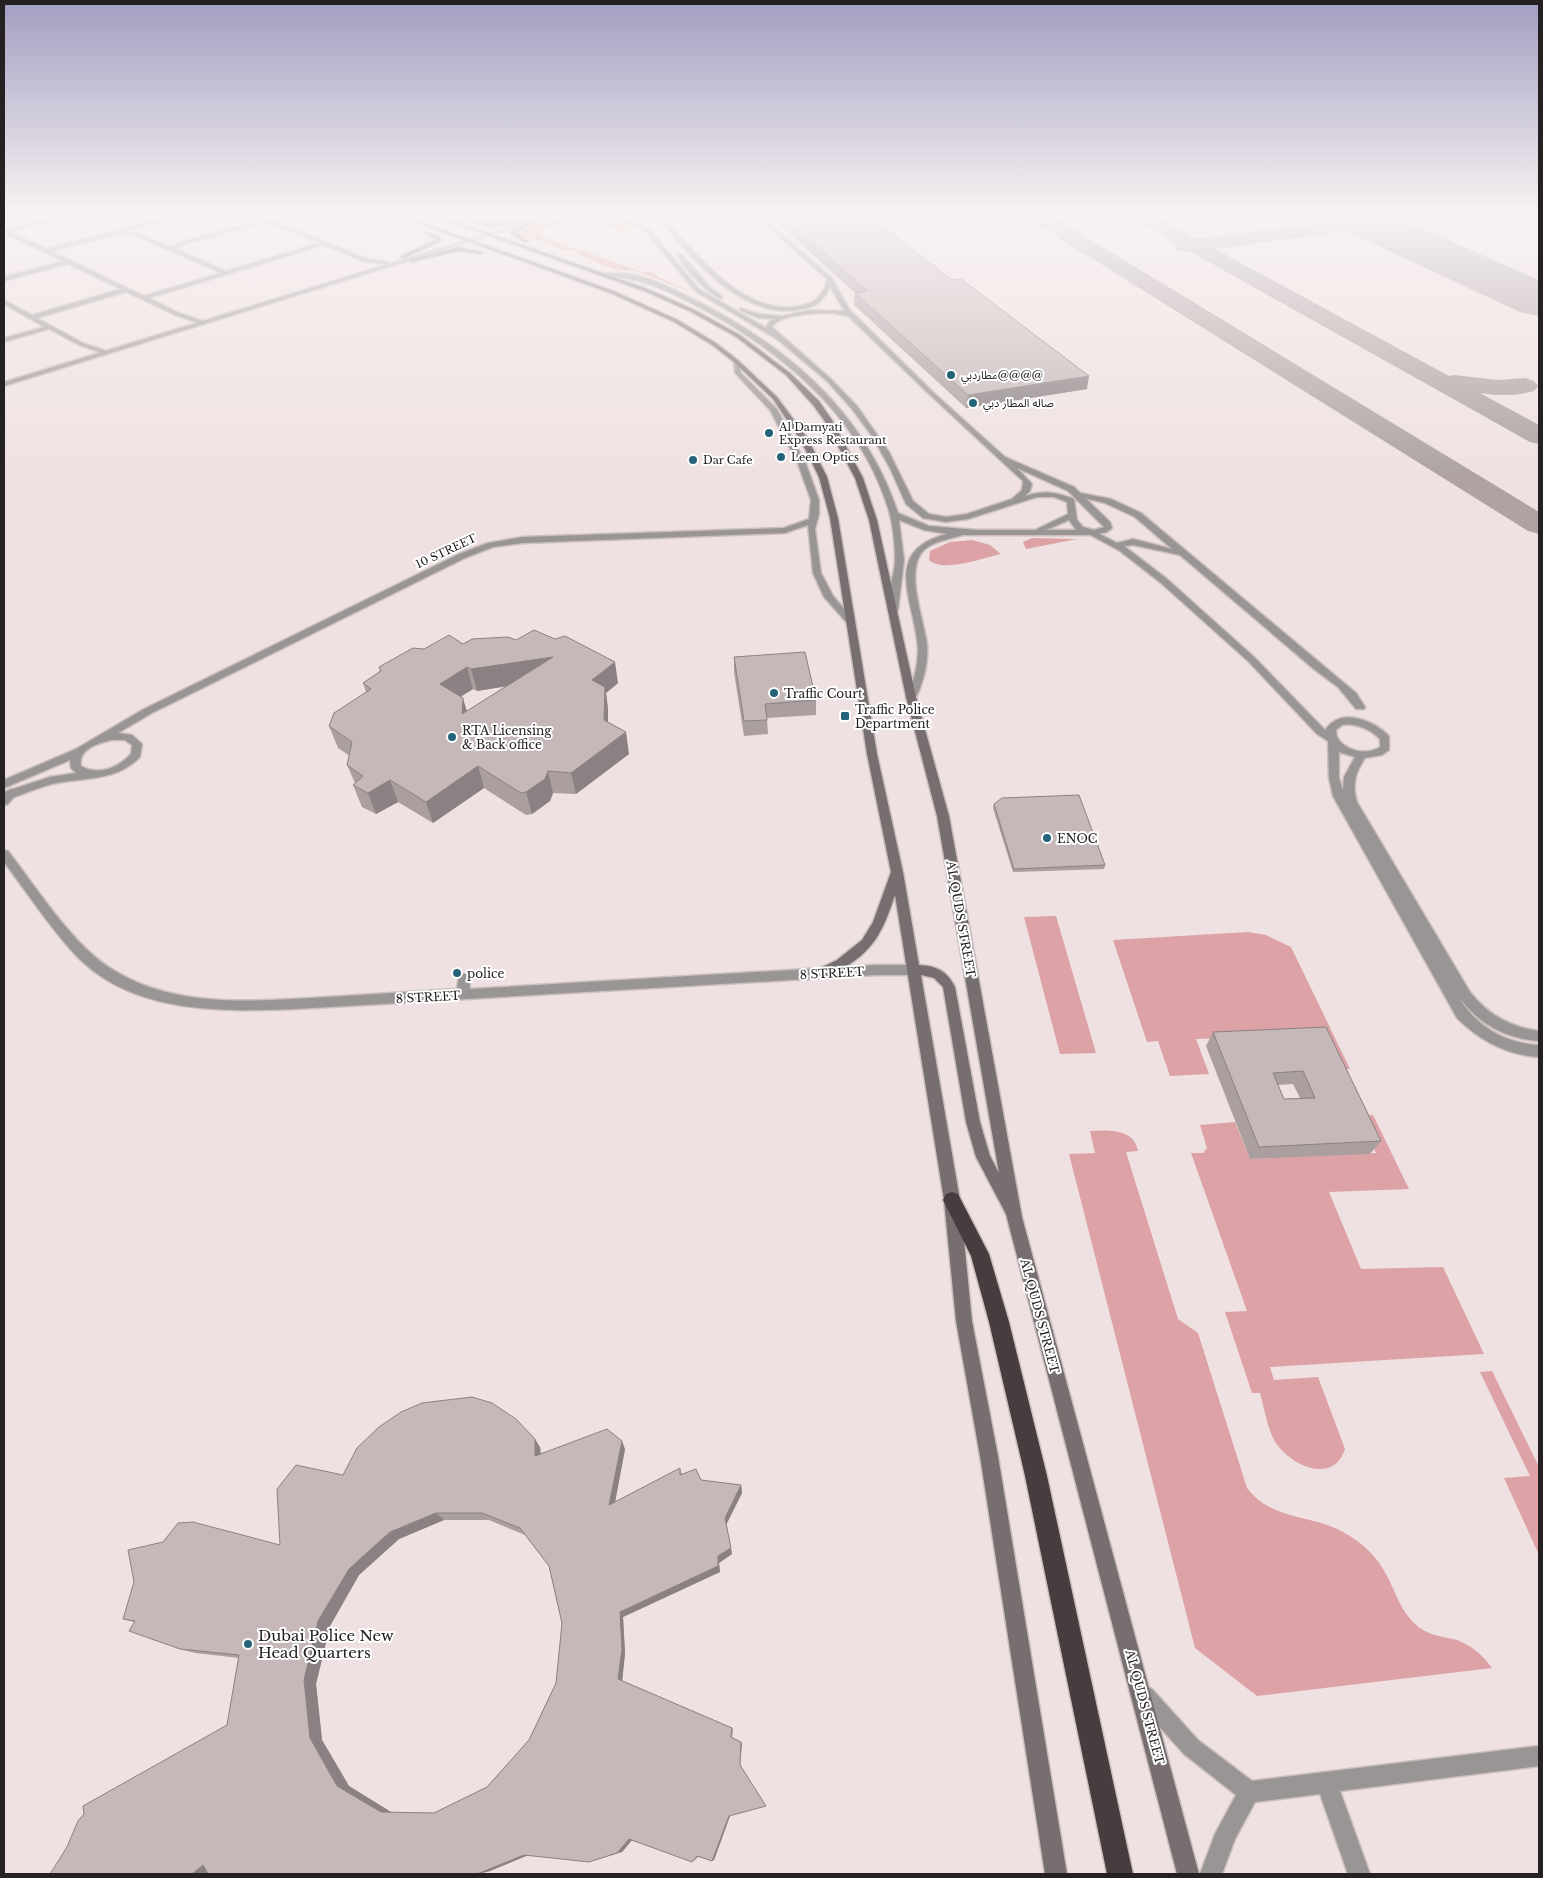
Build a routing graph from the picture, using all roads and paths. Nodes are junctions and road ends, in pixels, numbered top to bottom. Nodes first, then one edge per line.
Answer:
1 (92, 300) edge
2 (146, 300) edge
3 (275, 300) edge
4 (629, 300) edge
5 (675, 300) edge
6 (712, 300) edge
7 (725, 300) edge
8 (750, 300) edge
9 (820, 300) edge
10 (840, 300) edge
11 (5, 304) edge
12 (693, 306) junction
13 (850, 314) junction
14 (32, 317) junction
15 (783, 317) junction
16 (198, 323) junction
17 (50, 327) junction
18 (738, 336) junction
19 (759, 339) junction
20 (4, 340) edge
21 (81, 344) junction
22 (790, 347) junction
23 (105, 352) junction
24 (97, 355) junction
25 (737, 362) junction
26 (4, 384) edge
27 (1004, 459) junction
28 (1078, 494) junction
29 (1008, 504) junction
30 (895, 515) junction
31 (1073, 515) junction
32 (812, 521) junction
33 (785, 530) junction
34 (1031, 532) junction
35 (1088, 532) junction
36 (961, 533) junction
37 (813, 542) junction
38 (1118, 545) junction
39 (1185, 555) junction
40 (1202, 604) dead end
41 (1192, 606) junction
42 (893, 610) junction
43 (850, 621) junction
44 (911, 696) junction
45 (148, 711) junction
46 (1370, 726) junction
47 (98, 740) junction
48 (1333, 740) junction
49 (134, 741) junction
50 (80, 751) junction
51 (1362, 755) junction
52 (88, 774) junction
53 (4, 784) edge
54 (6, 797) edge
55 (4, 854) edge
56 (897, 872) junction
57 (914, 970) junction
58 (821, 974) junction
59 (464, 978) dead end
60 (463, 995) junction
61 (1539, 1036) edge
62 (1539, 1051) edge
63 (952, 1200) junction
64 (1014, 1217) junction
65 (1141, 1692) junction
66 (1539, 1756) edge
67 (1328, 1782) junction
68 (1249, 1792) junction
69 (1056, 1874) edge
70 (1120, 1874) edge
71 (1188, 1874) edge
72 (1211, 1874) edge
73 (1358, 1874) edge

1 - 14 street
2 - 16 street
3 - 16 street
4 - 25 main road
5 - 12 main road, AL QUDS STREET
6 - 22 street
7 - 15 street
8 - 9 street
10 - 13 street
11 - 14 street
12 - 18 main road, AL QUDS STREET
12 - 19 street
13 - 15 street
13 - 27 street
14 - 17 street
15 - 22 street
16 - 23 street
17 - 20 street
17 - 21 street
18 - 19 main road
18 - 42 main road, AL QUDS STREET
19 - 30 street
21 - 23 street
21 - 24 street
22 - 29 street
23 - 24 street
24 - 26 street
25 - 32 street
25 - 43 main road
27 - 28 street
27 - 29 street
28 - 35 street
28 - 39 street
29 - 31 street
30 - 36 street
30 - 42 street
31 - 34 street
31 - 35 street
32 - 33 street, 10 STREET
32 - 37 street
33 - 37 street, 10 STREET
33 - 45 street, 10 STREET
34 - 35 street
34 - 36 street
35 - 38 street
36 - 44 street
37 - 43 street
38 - 39 street
38 - 41 street
39 - 46 street
40 - 41 street
41 - 48 street
42 - 44 main road, AL QUDS STREET
43 - 56 main road
44 - 64 main road, AL QUDS STREET
45 - 47 street, 10 STREET
45 - 49 street
46 - 48 street
46 - 51 street
47 - 49 street
47 - 50 street, 10 STREET
48 - 51 street
48 - 62 street
49 - 52 street
50 - 52 street
50 - 53 street, 10 STREET
51 - 61 street
52 - 54 street
55 - 60 street, 8 STREET
56 - 57 main road
56 - 58 main road
57 - 58 street, 8 STREET
57 - 63 main road
57 - 64 main road
58 - 60 street, 8 STREET
59 - 60 street
63 - 69 main road
63 - 70 highway
64 - 65 main road, AL QUDS STREET
65 - 68 street
65 - 71 main road, AL QUDS STREET
66 - 67 street
67 - 68 street
67 - 73 street
68 - 72 street

